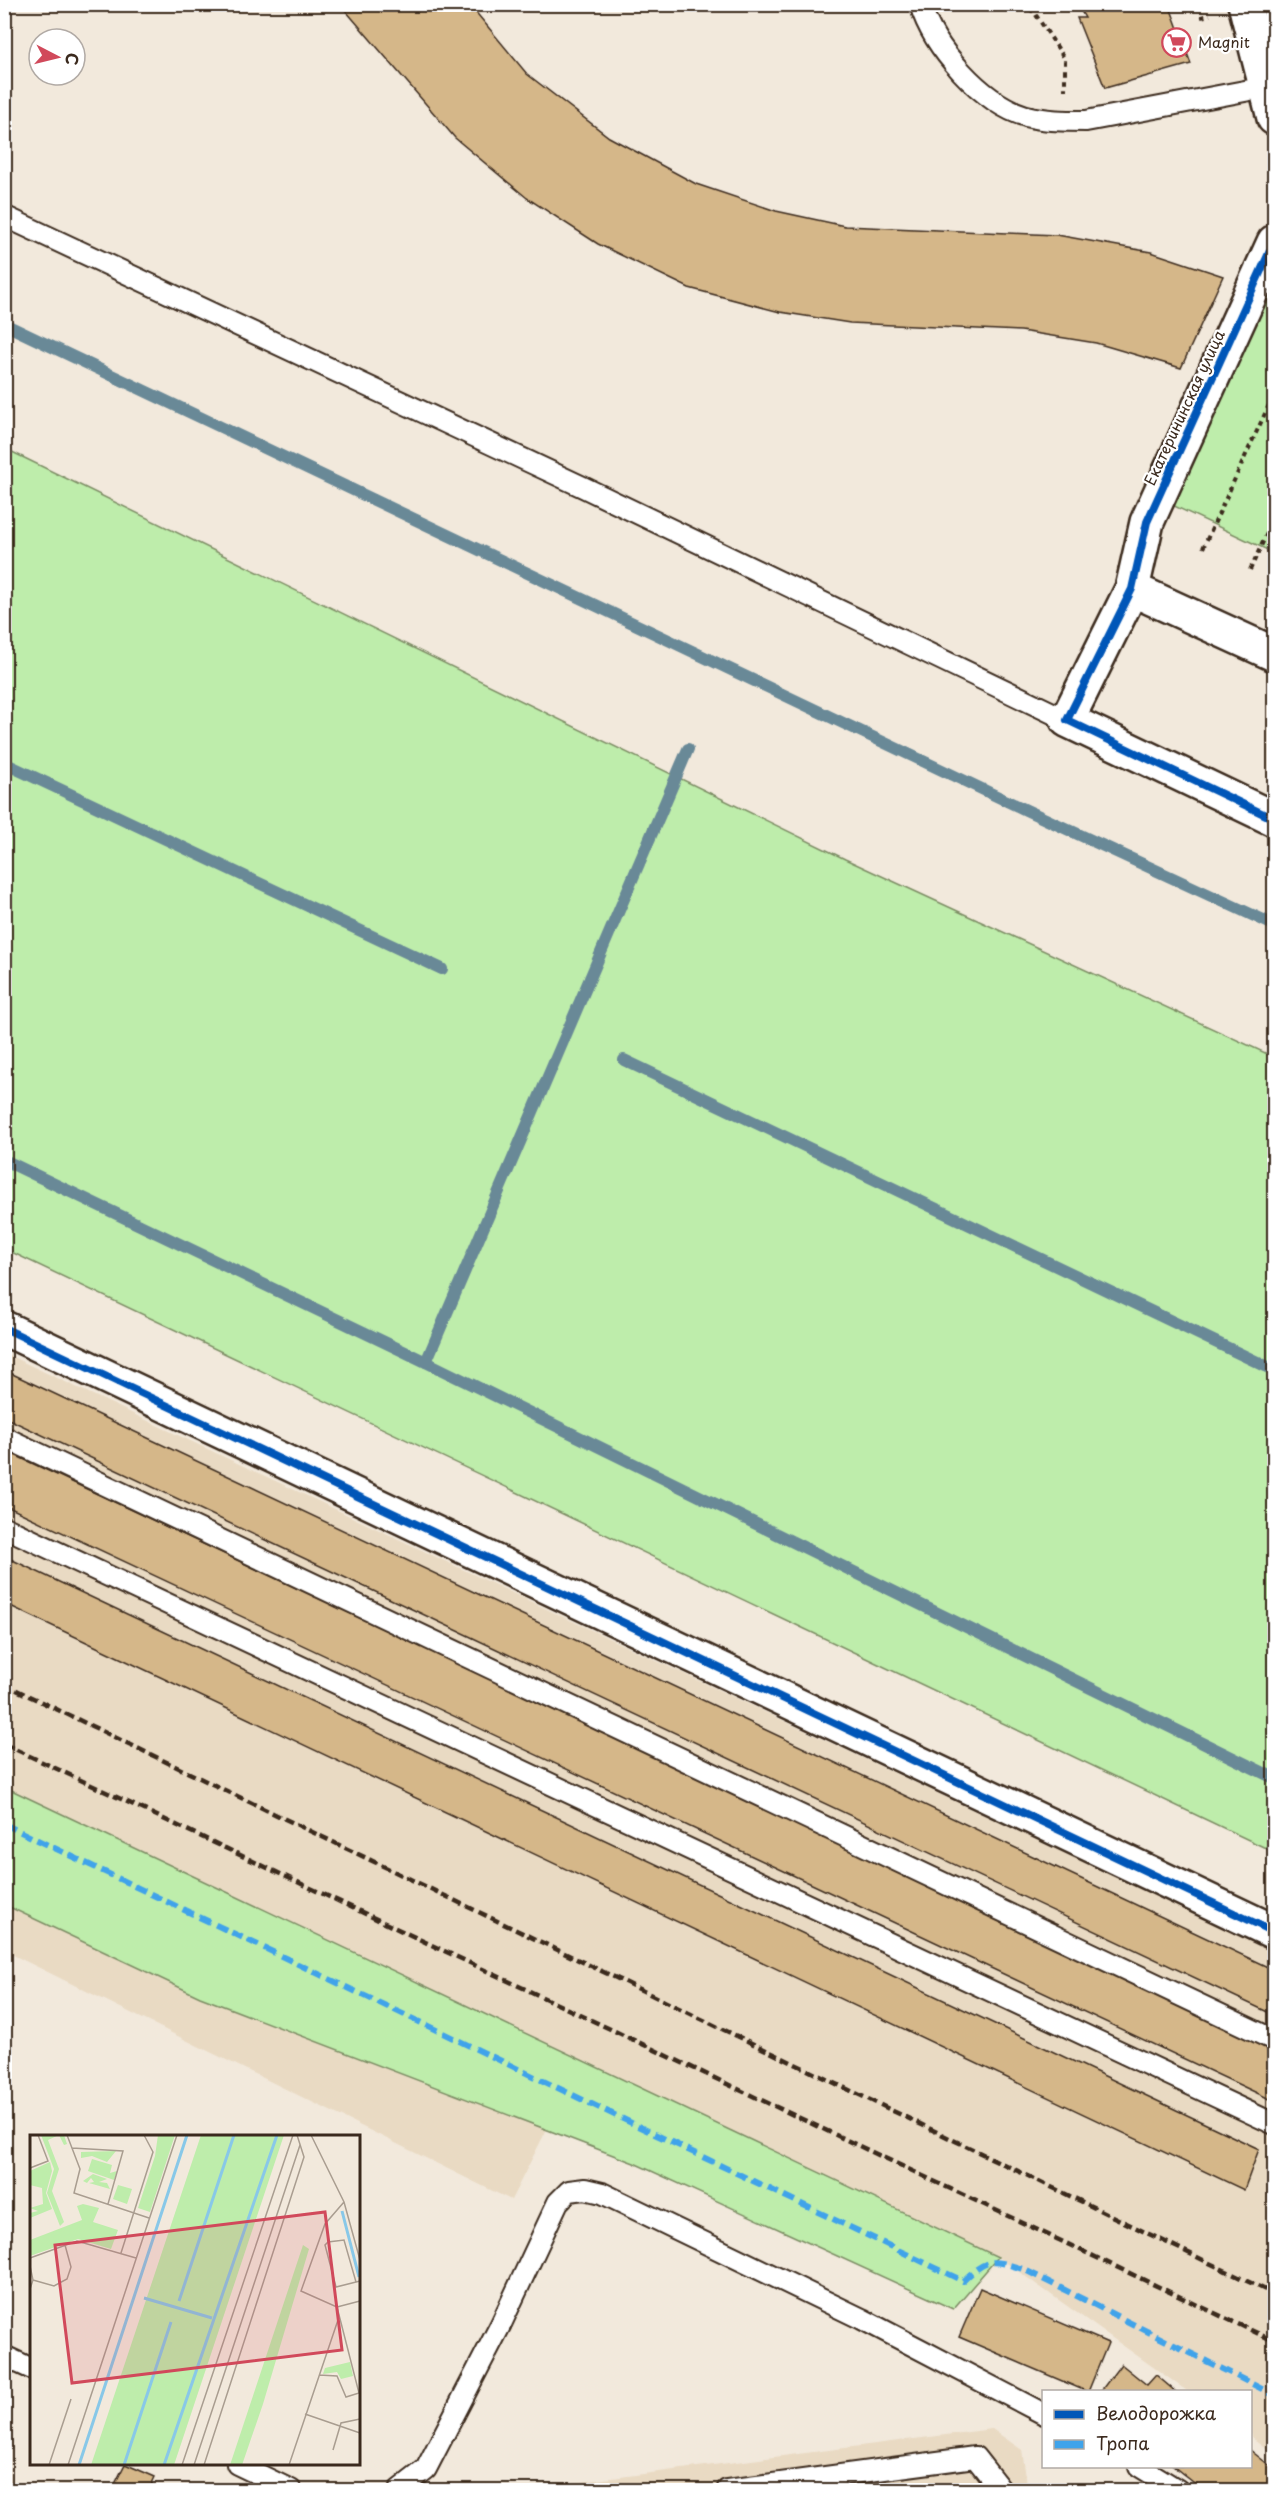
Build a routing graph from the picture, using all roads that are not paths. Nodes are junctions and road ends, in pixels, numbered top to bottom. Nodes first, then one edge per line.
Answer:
1 (920, 4) edge
2 (1245, 4) edge
3 (1266, 87) junction
4 (1275, 118) edge
5 (4, 216) edge
6 (1275, 242) edge
7 (1132, 589) junction
8 (1275, 654) edge
9 (1067, 720) junction
10 (1275, 819) edge
11 (4, 1328) edge
12 (4, 1437) edge
13 (4, 1527) edge
14 (1275, 1932) edge
15 (1275, 2040) edge
16 (1275, 2124) edge
17 (4, 2356) edge
18 (30, 2368) edge
19 (1042, 2413) edge
20 (241, 2465) edge
21 (1142, 2468) edge
22 (291, 2490) edge
23 (399, 2490) edge
24 (727, 2490) edge
25 (1001, 2490) edge
26 (1178, 2490) edge

1 - 3 lane
2 - 3 street
3 - 4 street
5 - 9 lane
6 - 7 street, Екатерининская улица
7 - 8 street
7 - 9 street, Екатерининская улица
9 - 10 street
11 - 14 street
12 - 15 lane
13 - 16 lane
17 - 18 lane
19 - 23 lane
20 - 22 lane
21 - 26 lane
24 - 25 lane

